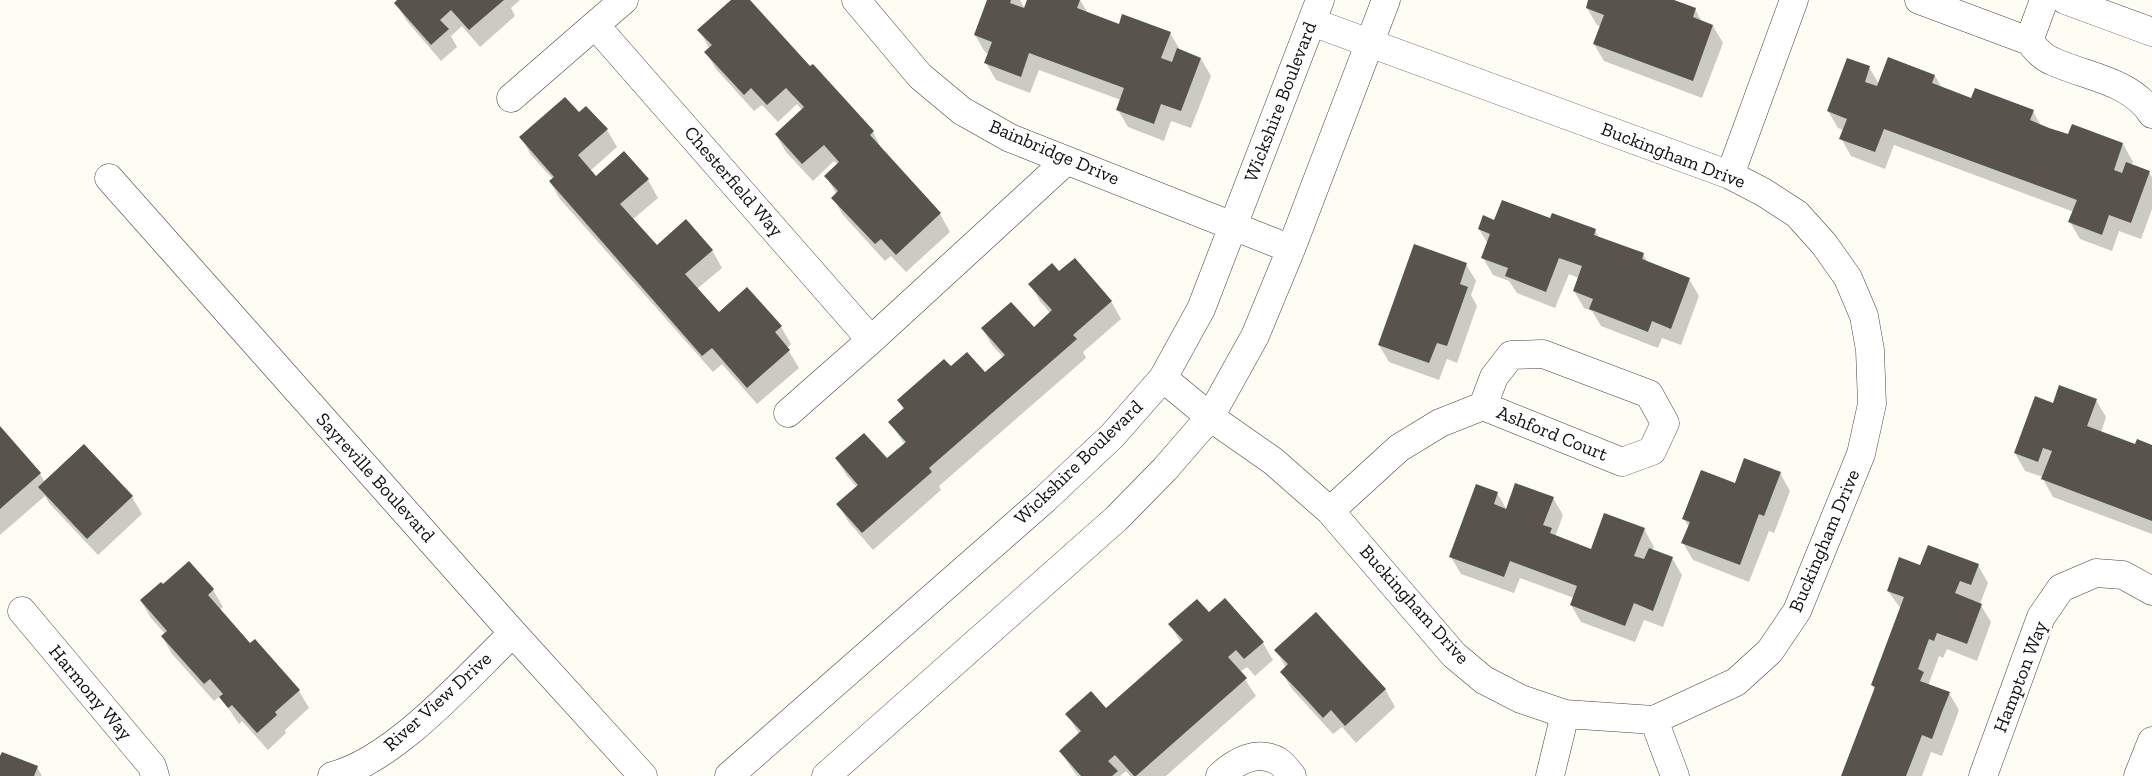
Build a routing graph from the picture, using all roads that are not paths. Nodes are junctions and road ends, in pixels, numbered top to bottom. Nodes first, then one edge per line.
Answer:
1 (624, 0) edge
2 (856, 0) edge
3 (1386, 0) edge
4 (1794, 0) edge
5 (1919, 0) edge
6 (2044, 0) edge
7 (2066, 0) edge
8 (1316, 11) edge
9 (595, 25) junction
10 (2152, 32) edge
11 (2028, 41) junction
12 (1371, 43) junction
13 (511, 98) dead end
14 (2152, 114) edge
15 (1066, 161) junction
16 (1730, 175) junction
17 (109, 178) dead end
18 (1233, 226) junction
19 (1291, 249) junction
20 (871, 340) junction
21 (1163, 378) junction
22 (1483, 406) junction
23 (788, 413) dead end
24 (1210, 417) junction
25 (1330, 511) junction
26 (2152, 591) edge
27 (22, 611) dead end
28 (513, 634) junction
29 (1565, 714) junction
30 (1654, 720) junction
31 (2152, 741) edge
32 (155, 776) edge
33 (336, 776) edge
34 (642, 776) edge
35 (729, 776) edge
36 (826, 776) edge
37 (1220, 776) edge
38 (1292, 776) edge
39 (1550, 776) edge
40 (1675, 776) edge
41 (1984, 776) edge
42 (2138, 776) edge

1 - 9 street
2 - 15 street, Bainbridge Drive
3 - 12 street
4 - 16 street
5 - 11 street
6 - 11 street
7 - 10 street
8 - 12 street, Buckingham Drive
8 - 18 street, Wickshire Boulevard
9 - 13 street
9 - 20 street, Chesterfield Way
11 - 14 street
12 - 16 street, Buckingham Drive
12 - 19 street
15 - 18 street, Bainbridge Drive
15 - 20 street
16 - 30 street, Buckingham Drive
17 - 28 street, Sayreville Boulevard
18 - 19 street, Bainbridge Drive
18 - 21 street, Wickshire Boulevard
19 - 24 street
20 - 23 street
21 - 24 street, Buckingham Drive
21 - 35 street, Wickshire Boulevard
22 - 22 street, Ashford Court
22 - 25 street, Ashford Court
24 - 25 street, Buckingham Drive
24 - 36 street
25 - 29 street, Buckingham Drive
26 - 41 street, Hampton Way
27 - 32 street, Harmony Way
28 - 33 street, River View Drive
28 - 34 street, Sayreville Boulevard
29 - 30 street, Buckingham Drive
29 - 39 street
30 - 40 street
31 - 42 street
37 - 38 street

